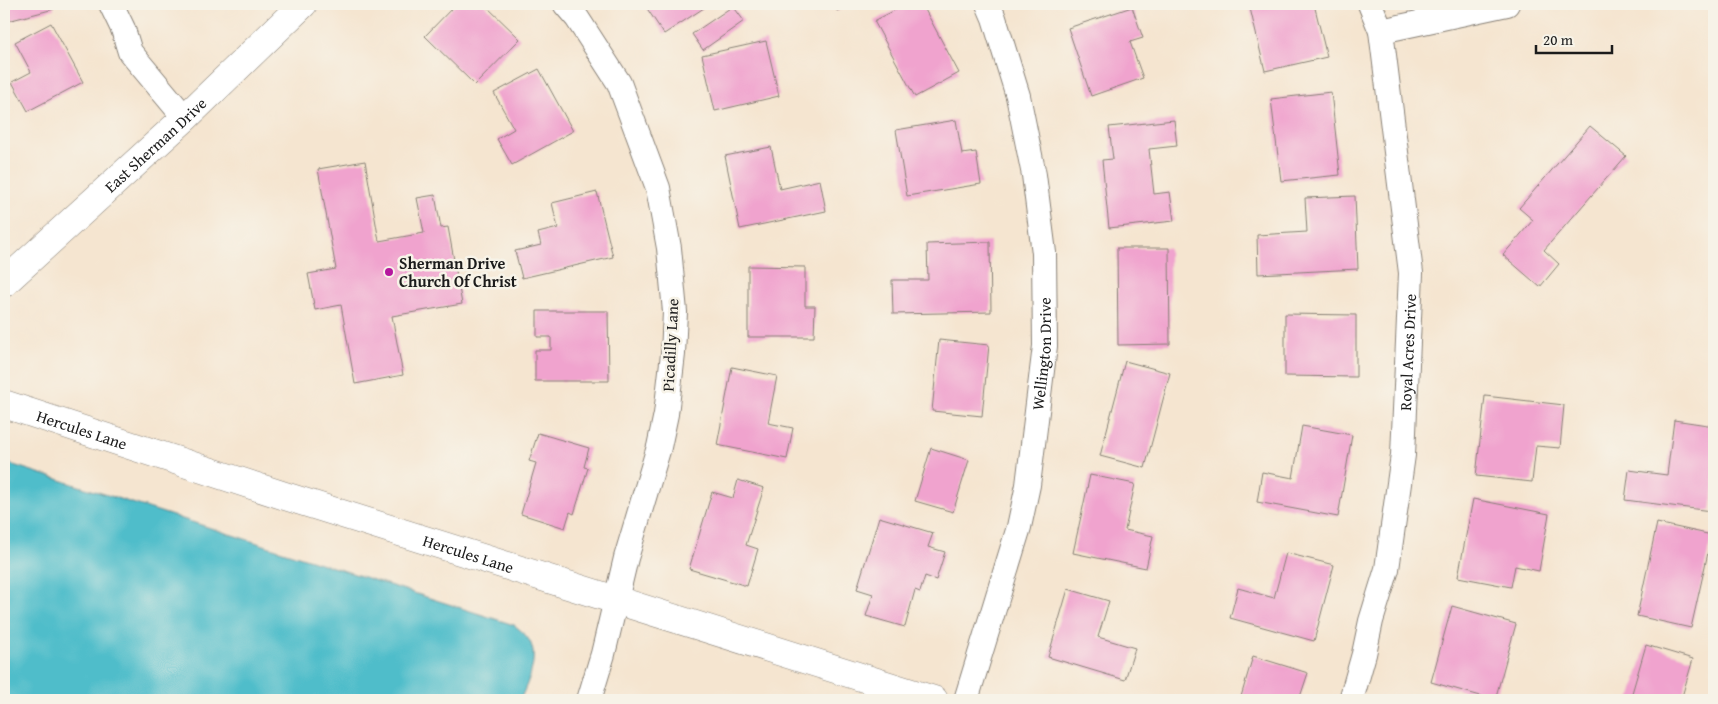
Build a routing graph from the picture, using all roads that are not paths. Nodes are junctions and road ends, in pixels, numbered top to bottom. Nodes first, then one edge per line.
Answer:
1 (111, 4) edge
2 (303, 4) edge
3 (565, 4) edge
4 (988, 4) edge
5 (1370, 4) edge
6 (1507, 4) edge
7 (1381, 30) junction
8 (185, 118) junction
9 (4, 283) edge
10 (4, 404) edge
11 (616, 600) junction
12 (589, 700) edge
13 (934, 700) edge
14 (966, 700) edge
15 (1351, 700) edge

1 - 8 street
2 - 8 street, East Sherman Drive
3 - 11 street, Picadilly Lane
4 - 14 street, Wellington Drive
5 - 7 street, Royal Acres Drive
6 - 7 street
7 - 15 street, Royal Acres Drive
8 - 9 street, East Sherman Drive
10 - 11 street, Hercules Lane
11 - 12 street, Picadilly Lane
11 - 13 street, Hercules Lane

